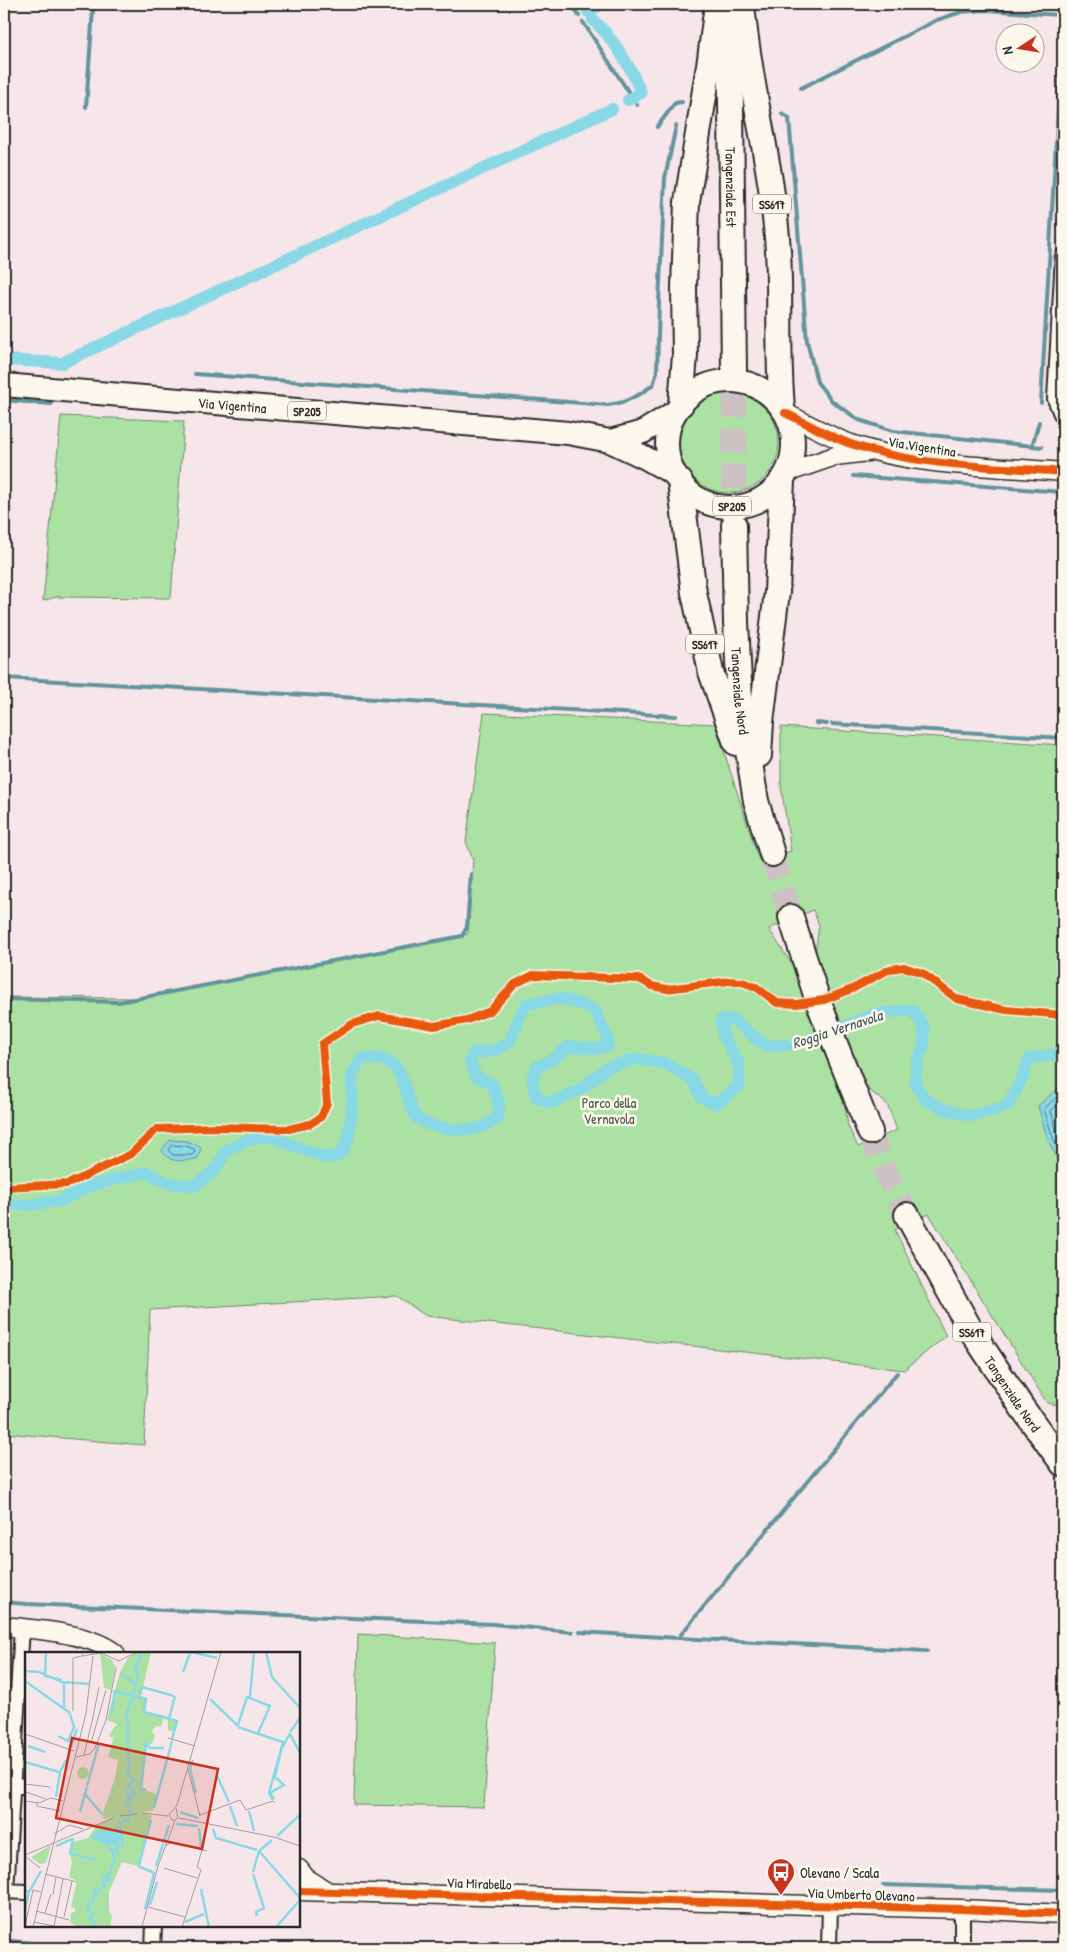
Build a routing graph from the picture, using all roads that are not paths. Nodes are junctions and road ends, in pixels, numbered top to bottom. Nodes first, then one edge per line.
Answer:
1 (717, 4) edge
2 (730, 4) edge
3 (742, 4) edge
4 (1063, 256) edge
5 (734, 371) tunnel mouth
6 (4, 385) edge
7 (678, 408) junction
8 (783, 410) junction
9 (1063, 416) edge
10 (610, 441) junction
11 (875, 451) junction
12 (1063, 472) edge
13 (784, 476) junction
14 (678, 478) junction
15 (734, 525) tunnel mouth
16 (756, 801) junction
17 (772, 854) tunnel mouth
18 (791, 917) tunnel mouth
19 (870, 1132) tunnel mouth
20 (907, 1215) tunnel mouth
21 (1063, 1464) edge
22 (4, 1626) edge
23 (22, 1628) junction
24 (113, 1652) edge
25 (11, 1696) edge
26 (7, 1786) edge
27 (25, 1786) edge
28 (300, 1870) edge
29 (300, 1891) edge
30 (5, 1892) edge
31 (25, 1892) edge
32 (330, 1892) junction
33 (659, 1901) joint
34 (830, 1905) junction
35 (962, 1909) junction
36 (1063, 1914) edge
37 (154, 1927) edge
38 (154, 1948) edge
39 (829, 1948) edge
40 (962, 1948) edge

1 - 7 highway
2 - 5 highway, Tangenziale Est
3 - 8 highway, SS617
4 - 9 street
6 - 10 main road, Via Vigentina / SP205
7 - 8 main road, Via Vigentina / SP205
7 - 10 main road, Via Vigentina / SP205
7 - 14 main road, Via Vigentina / SP205
8 - 11 street, Via Vigentina
8 - 13 main road
10 - 14 main road, Via Vigentina / SP205
11 - 12 street, Via Vigentina
11 - 13 street, Via Vigentina
13 - 14 main road, Via Vigentina / SP205
13 - 16 highway, SS617
14 - 16 highway, SS617
15 - 16 highway, Tangenziale Nord / SS617
16 - 17 highway, Tangenziale Nord / SS617
18 - 19 highway
20 - 21 highway, Tangenziale Nord / SS617
22 - 23 street
23 - 24 street
23 - 25 street
25 - 26 street
26 - 27 street
26 - 30 street
28 - 32 street, Via Mirabello
29 - 32 street, Via Mirabello
30 - 31 street
32 - 33 street, Via Mirabello
33 - 34 street, Via Umberto Olevano
34 - 35 street, Via Umberto Olevano
34 - 39 street
35 - 36 street, Via Umberto Olevano
35 - 40 street
37 - 38 street

